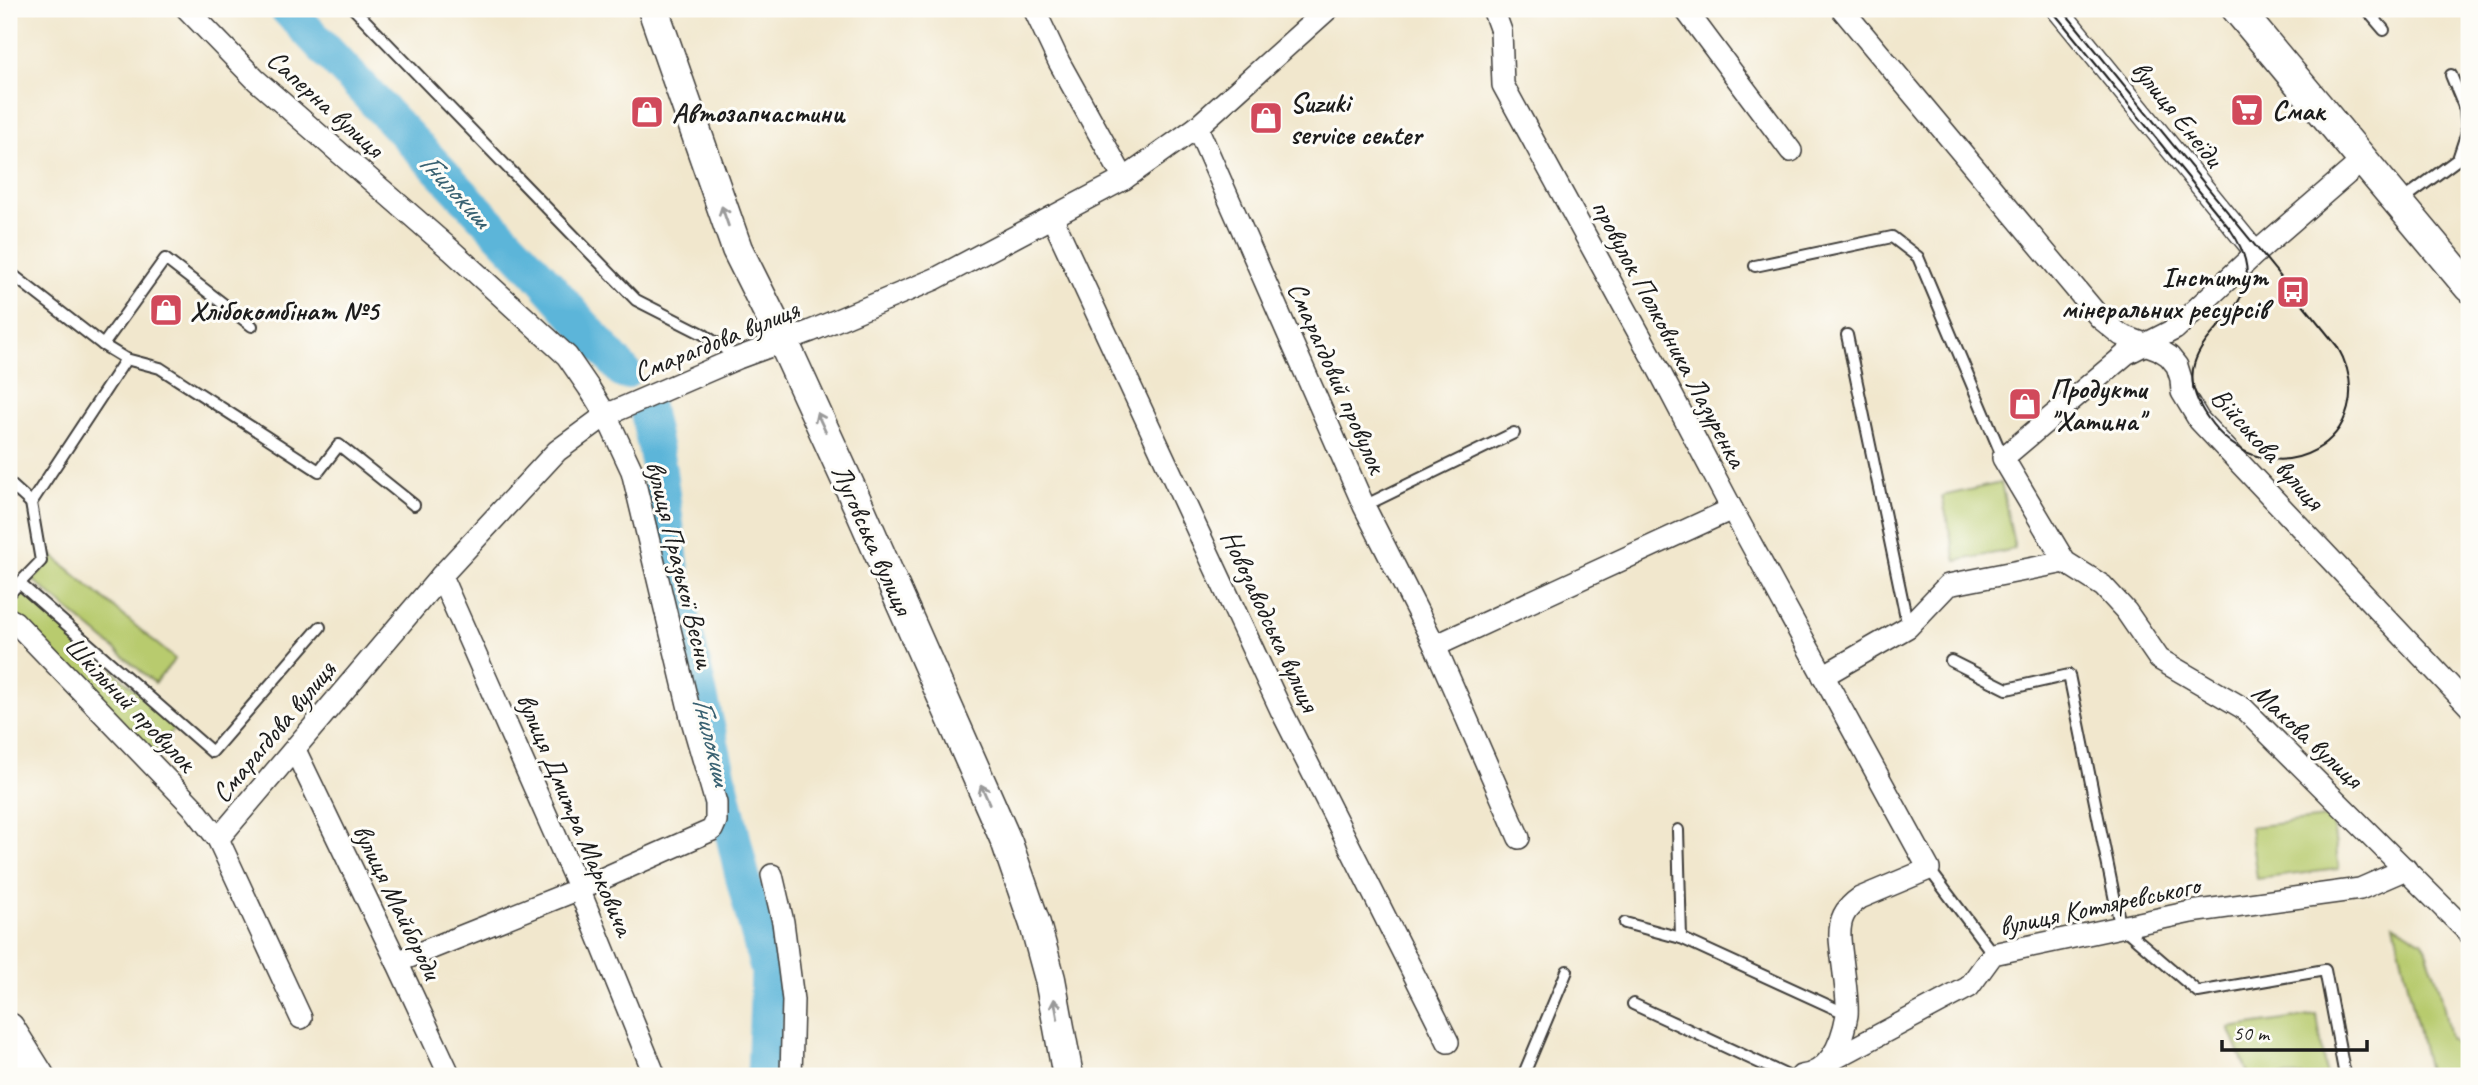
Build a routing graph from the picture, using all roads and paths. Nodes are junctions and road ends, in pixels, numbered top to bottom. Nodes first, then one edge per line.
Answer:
1 (187, 9) edge
2 (354, 9) edge
3 (653, 9) edge
4 (1034, 9) edge
5 (1493, 9) edge
6 (1685, 9) edge
7 (1842, 9) edge
8 (2057, 9) edge
9 (2237, 9) edge
10 (2366, 9) edge
11 (1317, 11) edge
12 (2384, 30) dead end
13 (2451, 75) dead end
14 (1197, 127) junction
15 (1791, 151) dead end
16 (2363, 160) junction
17 (1124, 179) junction
18 (2399, 203) junction
19 (1052, 218) junction
20 (2256, 253) junction
21 (1755, 265) dead end
22 (9, 272) edge
23 (2469, 288) edge
24 (252, 326) dead end
25 (1847, 335) dead end
26 (783, 341) junction
27 (2146, 344) junction
28 (103, 345) junction
29 (738, 358) junction
30 (126, 359) junction
31 (606, 415) junction
32 (1514, 433) dead end
33 (2003, 458) junction
34 (9, 483) edge
35 (31, 503) junction
36 (414, 505) dead end
37 (1364, 506) junction
38 (1732, 509) junction
39 (2065, 562) junction
40 (441, 576) junction
41 (19, 583) junction
42 (9, 594) edge
43 (9, 619) edge
44 (320, 627) dead end
45 (1908, 627) junction
46 (1435, 646) junction
47 (1951, 661) dead end
48 (1823, 676) junction
49 (2469, 706) edge
50 (295, 750) junction
51 (1678, 830) dead end
52 (1519, 838) dead end
53 (218, 839) junction
54 (1929, 869) junction
55 (2406, 869) junction
56 (772, 875) dead end
57 (579, 889) junction
58 (1625, 923) dead end
59 (2120, 925) junction
60 (2469, 933) edge
61 (1681, 938) junction
62 (1993, 954) junction
63 (397, 962) junction
64 (1567, 971) dead end
65 (1633, 1004) dead end
66 (1847, 1014) junction
67 (301, 1018) dead end
68 (9, 1028) edge
69 (1448, 1042) dead end
70 (1832, 1060) junction
71 (39, 1076) edge
72 (450, 1076) edge
73 (655, 1076) edge
74 (790, 1076) edge
75 (1068, 1076) edge
76 (1523, 1076) edge
77 (1788, 1076) edge
78 (1801, 1076) edge
79 (2345, 1076) edge

1 - 31 street, Саперна вулиця
2 - 29 lane
26 -> 3 street, Луговська вулиця
4 - 17 street
5 - 38 street, провулок Полковника Лазуренка
6 - 15 street
7 - 27 street, Військова вулиця
8 - 20 street, вулиця Енеїди
9 - 16 street
10 - 12 lane
11 - 14 street, Смарагдова вулиця
13 - 18 lane
14 - 17 street, Смарагдова вулиця
14 - 37 street, Смарагдовий провулок
16 - 18 street
16 - 20 street
17 - 19 street, Смарагдова вулиця
18 - 23 street
19 - 26 street, Смарагдова вулиця
19 - 69 street, Новозаводська вулиця
20 - 27 street
21 - 33 lane
22 - 28 lane
24 - 28 lane
25 - 45 lane
26 - 29 street, Смарагдова вулиця
75 -> 26 street, Луговська вулиця
27 - 33 street
27 - 49 street, Військова вулиця
28 - 30 lane
29 - 31 street, Смарагдова вулиця
30 - 35 lane
30 - 36 lane
31 - 40 street, Смарагдова вулиця
31 - 57 street, вулиця Празької Весни
32 - 37 lane
33 - 39 street, Макова вулиця
34 - 35 lane
35 - 41 lane
37 - 46 street, Смарагдовий провулок
38 - 46 street
38 - 48 street, провулок Полковника Лазуренка
39 - 45 street
39 - 55 street, Макова вулиця
40 - 50 street, Смарагдова вулиця
40 - 57 street, вулиця Дмитра Марковича
41 - 42 lane
41 - 44 lane
43 - 53 street, Шкільний провулок
45 - 48 street
46 - 52 street, Смарагдовий провулок
47 - 59 lane
48 - 54 street, провулок Полковника Лазуренка
50 - 53 street, Смарагдова вулиця
50 - 63 street, вулиця Майбороди
51 - 61 lane
53 - 67 street, Шкільний провулок
54 - 62 lane
54 - 66 street
55 - 59 street, вулиця Котляревського
55 - 60 street, Макова вулиця
56 - 74 street
57 - 63 street, вулиця Празької Весни
57 - 73 street, вулиця Дмитра Марковича
58 - 61 lane
59 - 62 street, вулиця Котляревського
59 - 79 lane
61 - 66 lane
62 - 70 street, вулиця Котляревського
63 - 72 street, вулиця Майбороди
64 - 76 lane
65 - 77 lane
66 - 70 street
68 - 71 street
70 - 78 street, вулиця Котляревського

